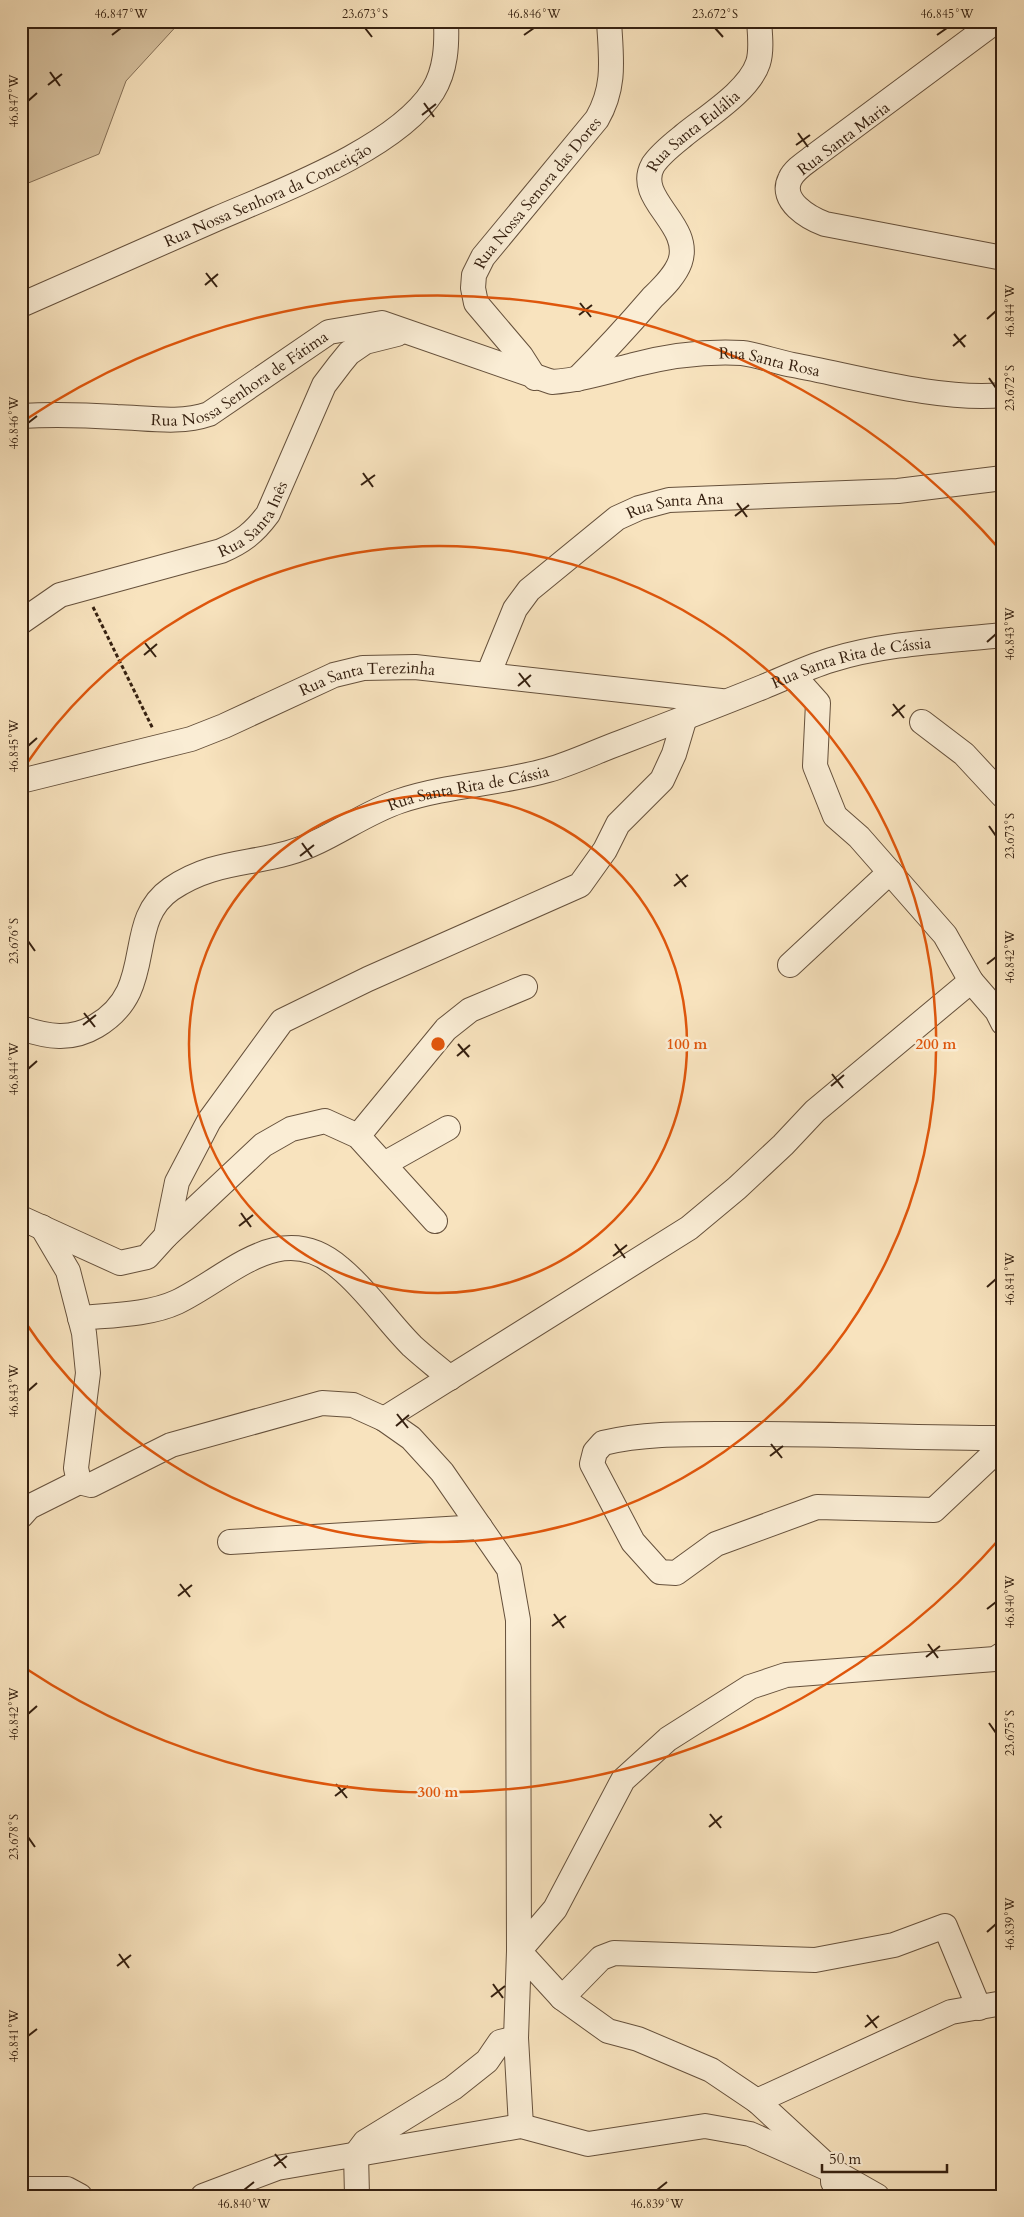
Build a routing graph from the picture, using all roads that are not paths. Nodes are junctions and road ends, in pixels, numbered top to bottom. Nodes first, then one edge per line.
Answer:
1 (446, 21) edge
2 (609, 21) edge
3 (759, 21) edge
4 (996, 21) edge
5 (1003, 258) edge
6 (21, 305) edge
7 (411, 332) junction
8 (536, 378) junction
9 (576, 380) junction
10 (1003, 395) edge
11 (21, 416) edge
12 (1003, 478) edge
13 (21, 622) edge
14 (1003, 635) edge
15 (488, 675) junction
16 (793, 675) junction
17 (726, 702) junction
18 (685, 717) junction
19 (922, 722) dead end
20 (21, 782) edge
21 (1003, 796) edge
22 (890, 872) junction
23 (790, 965) dead end
24 (971, 981) junction
25 (525, 987) dead end
26 (1001, 1014) edge
27 (21, 1028) edge
28 (448, 1128) dead end
29 (358, 1136) junction
30 (384, 1164) junction
31 (21, 1218) edge
32 (435, 1221) dead end
33 (42, 1228) junction
34 (166, 1236) junction
35 (80, 1318) junction
36 (450, 1378) junction
37 (384, 1419) junction
38 (1003, 1438) edge
39 (1003, 1446) edge
40 (79, 1482) junction
41 (21, 1516) edge
42 (480, 1527) junction
43 (230, 1542) dead end
44 (1003, 1654) edge
45 (519, 1951) junction
46 (562, 1998) junction
47 (1003, 2003) edge
48 (979, 2008) junction
49 (516, 2038) junction
50 (757, 2101) junction
51 (521, 2126) junction
52 (356, 2154) junction
53 (833, 2171) junction
54 (21, 2189) edge
55 (80, 2196) edge
56 (203, 2196) edge
57 (357, 2196) edge
58 (840, 2196) edge
59 (877, 2196) edge

1 - 6 street, Rua Nossa Senhora da Conceição
2 - 8 street, Rua Nossa Senora das Dores
3 - 9 street, Rua Santa Eulália
4 - 5 street, Rua Santa Maria
7 - 8 street, Rua Nossa Senhora de Fátima
7 - 11 street, Rua Nossa Senhora de Fátima
7 - 13 street, Rua Santa Inês
8 - 9 street, Rua Santa Rosa
9 - 10 street, Rua Santa Rosa
12 - 15 street, Rua Santa Ana
14 - 16 street, Rua Santa Rita de Cássia
15 - 17 street, Rua Santa Terezinha
15 - 20 street, Rua Santa Terezinha
16 - 17 street, Rua Santa Rita de Cássia
16 - 22 street
17 - 18 street, Rua Santa Rita de Cássia
18 - 27 street, Rua Santa Rita de Cássia
18 - 34 street
19 - 21 street
22 - 23 street
22 - 24 street
24 - 26 street
24 - 36 street
25 - 29 street
28 - 30 street
29 - 30 street
29 - 34 street
30 - 32 street
31 - 33 street
33 - 34 street
33 - 35 street
35 - 36 street
35 - 40 street
36 - 37 street
37 - 40 street
37 - 42 street
38 - 39 street
40 - 41 street
42 - 43 street
42 - 45 street
44 - 45 street
45 - 46 street
45 - 49 street
46 - 48 street
46 - 50 street
47 - 48 street
48 - 50 street
49 - 51 street
49 - 52 street
50 - 53 street
51 - 52 street
51 - 53 street
52 - 56 street
52 - 57 street
53 - 58 street
53 - 59 street
54 - 55 street

